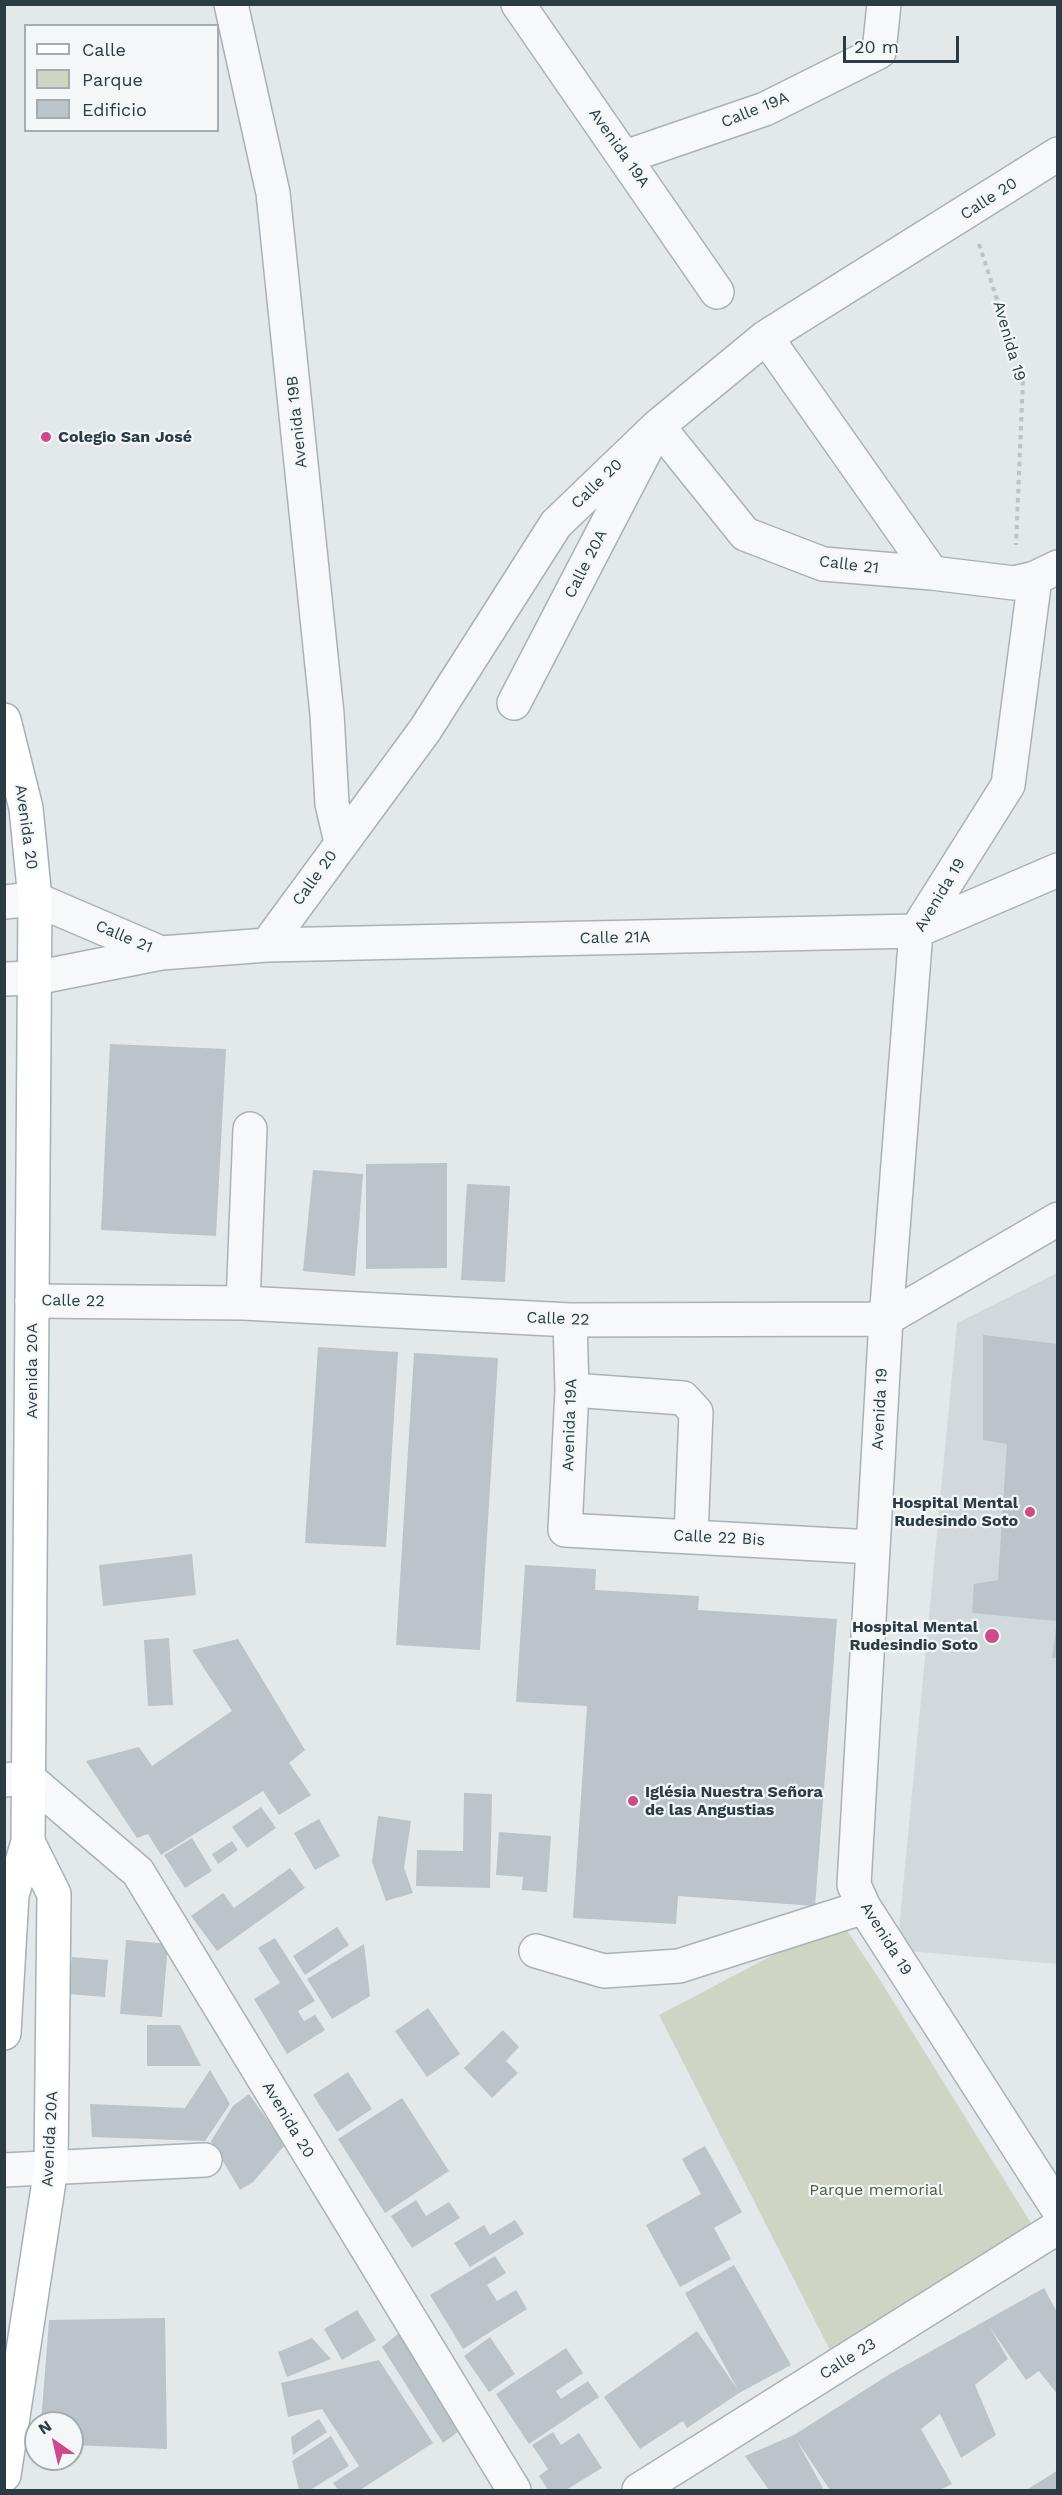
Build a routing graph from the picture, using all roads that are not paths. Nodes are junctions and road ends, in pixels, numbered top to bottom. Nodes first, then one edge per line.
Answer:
1 (231, 4) edge
2 (518, 4) edge
3 (884, 4) edge
4 (1058, 154) edge
5 (625, 157) junction
6 (717, 292) dead end
7 (766, 337) junction
8 (658, 426) junction
9 (932, 573) junction
10 (1036, 576) edge
11 (514, 703) dead end
12 (4, 720) edge
13 (342, 842) junction
14 (1058, 870) edge
15 (20, 901) edge
16 (916, 931) junction
17 (267, 945) junction
18 (161, 953) junction
19 (20, 979) edge
20 (250, 1129) dead end
21 (1058, 1219) edge
22 (32, 1301) junction
23 (243, 1303) junction
24 (886, 1319) junction
25 (570, 1320) junction
26 (572, 1390) junction
27 (565, 1530) joint
28 (691, 1536) junction
29 (872, 1547) junction
30 (16, 1779) edge
31 (28, 1842) junction
32 (864, 1908) junction
33 (536, 1951) dead end
34 (4, 2033) edge
35 (205, 2160) dead end
36 (51, 2168) junction
37 (4, 2170) edge
38 (1058, 2209) edge
39 (1058, 2227) edge
40 (4, 2475) edge
41 (514, 2490) edge
42 (639, 2490) edge

1 - 13 street, Avenida 19B
2 - 5 street, Avenida 19A
3 - 5 street, Calle 19A
4 - 7 street, Calle 20
5 - 6 street, Avenida 19A
7 - 8 street, Calle 20
7 - 9 street
8 - 9 street, Calle 21
8 - 11 street, Calle 20A
8 - 13 street, Calle 20
9 - 10 street, Calle 21
10 - 16 street, Avenida 19
12 - 15 main road, Avenida 20
13 - 17 street, Calle 20
14 - 16 street, Calle 21A
15 - 18 street, Calle 21
15 - 19 main road, Avenida 20A
16 - 17 street, Calle 21A
16 - 24 street, Avenida 19
17 - 18 street, Calle 21A
18 - 19 street, Calle 21
19 - 22 main road, Avenida 20A
20 - 23 street
21 - 24 street, Calle 22
22 - 23 street, Calle 22
22 - 30 main road, Avenida 20A
23 - 25 street, Calle 22
24 - 25 street, Calle 22
24 - 29 street, Avenida 19
25 - 26 street, Avenida 19A
26 - 27 street, Avenida 19A
26 - 28 street
27 - 28 street, Calle 22 Bis
28 - 29 street, Calle 22 Bis
29 - 32 street, Avenida 19
30 - 31 main road, Avenida 20A
30 - 41 street, Avenida 20
31 - 34 main road, Avenida 20A
31 - 36 main road, Avenida 20A
32 - 33 street
32 - 38 street, Avenida 19
35 - 36 street
36 - 37 street
36 - 40 main road, Avenida 20A
39 - 42 street, Calle 23

